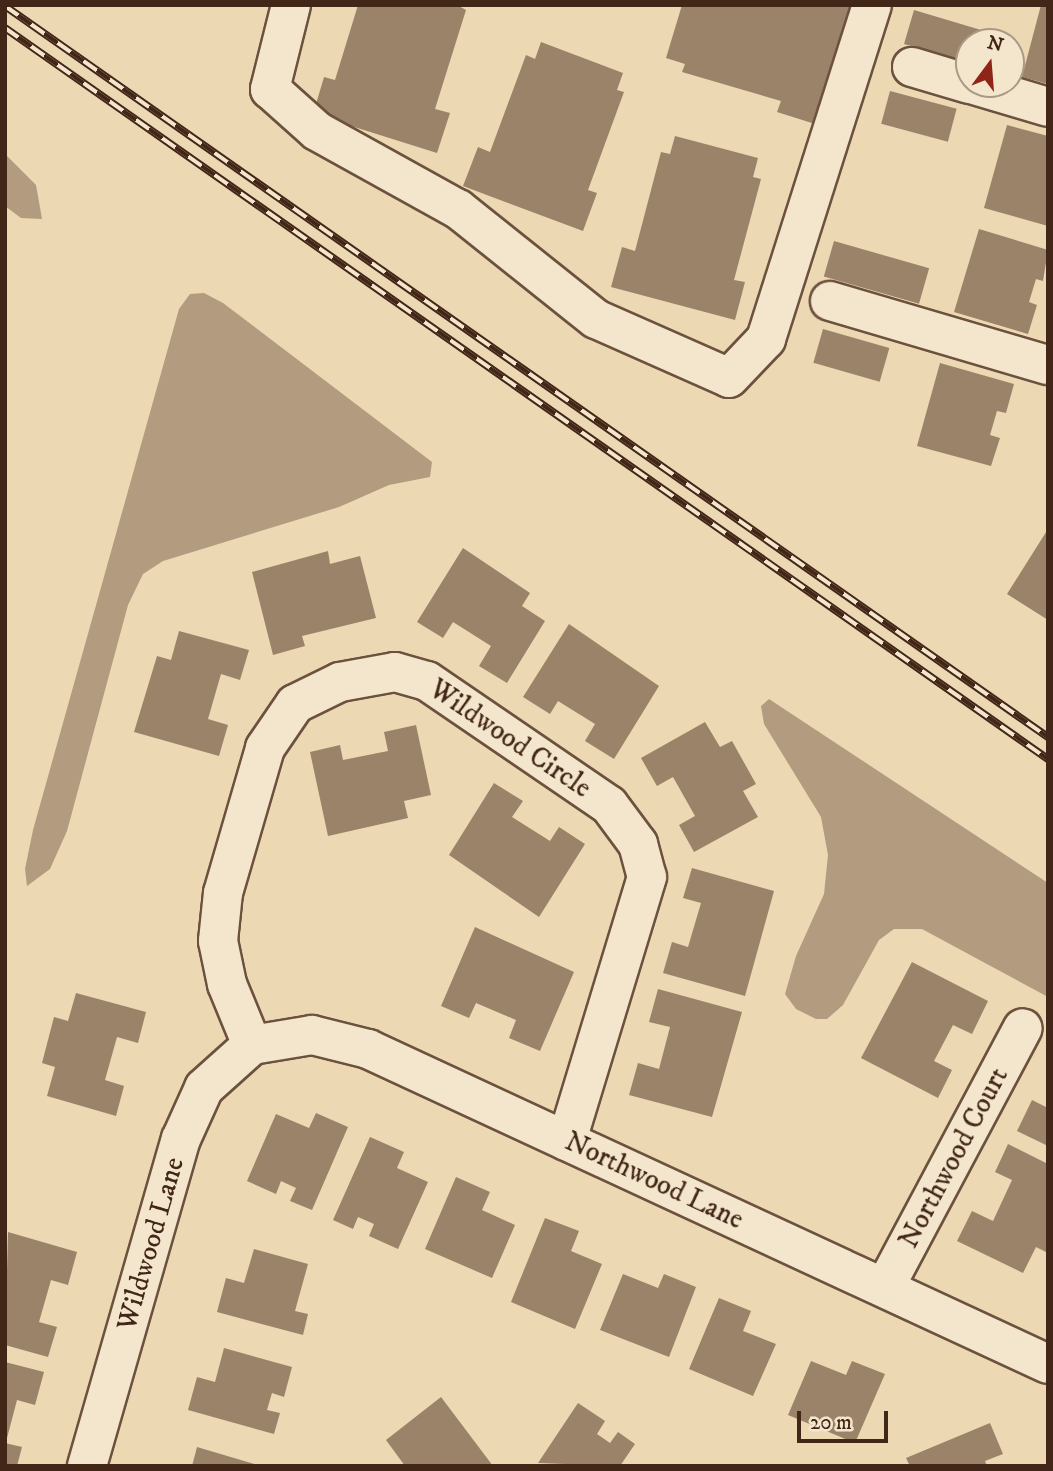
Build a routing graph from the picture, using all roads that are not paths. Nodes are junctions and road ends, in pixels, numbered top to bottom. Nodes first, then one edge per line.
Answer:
1 (291, 5) edge
2 (872, 5) edge
3 (912, 67) dead end
4 (955, 80) edge
5 (1017, 98) edge
6 (1048, 107) edge
7 (830, 301) dead end
8 (1048, 365) edge
9 (1023, 1028) dead end
10 (252, 1045) junction
11 (567, 1141) junction
12 (885, 1287) junction
13 (1048, 1364) edge
14 (87, 1466) edge

1 - 2 street
3 - 4 street
5 - 6 street
7 - 8 street
9 - 12 street, Northwood Court
10 - 11 street, Northwood Lane
10 - 11 street, Wildwood Circle
10 - 14 street, Wildwood Lane
11 - 12 street, Northwood Lane
12 - 13 street, Northwood Lane

